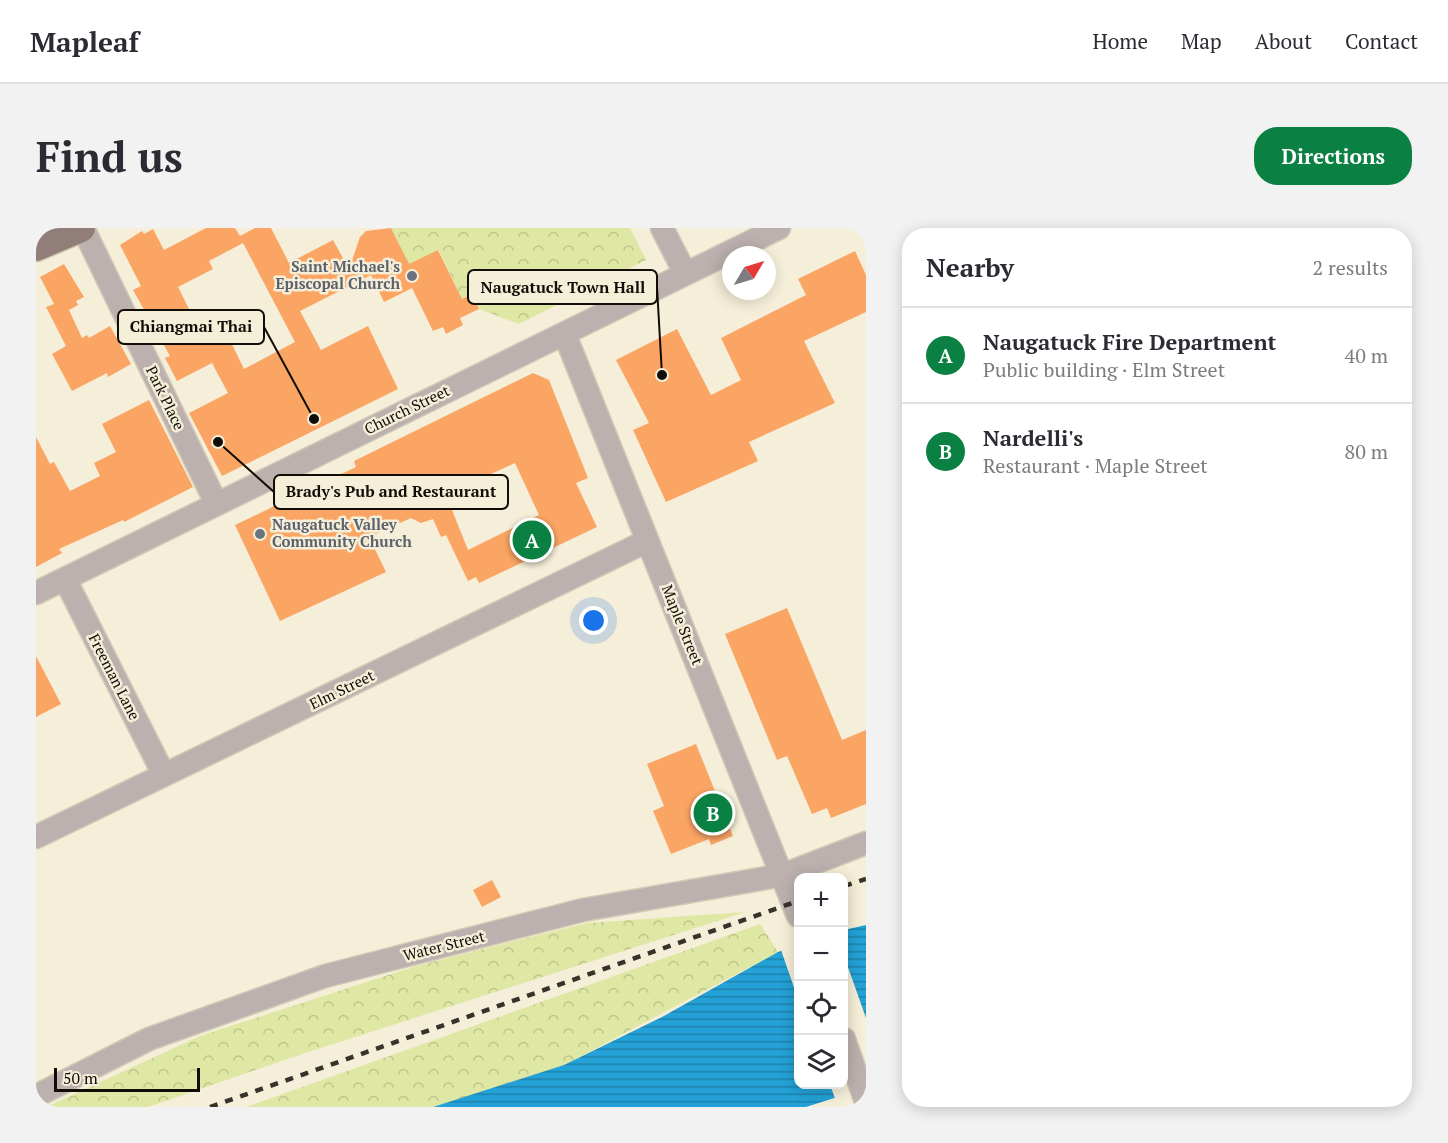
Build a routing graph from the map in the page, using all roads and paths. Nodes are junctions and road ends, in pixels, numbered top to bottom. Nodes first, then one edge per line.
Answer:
1 (82, 228) edge
2 (662, 228) edge
3 (779, 228) edge
4 (36, 247) edge
5 (685, 273) junction
6 (565, 335) junction
7 (216, 503) junction
8 (647, 541) junction
9 (64, 579) junction
10 (36, 593) edge
11 (164, 775) junction
12 (36, 837) edge
13 (866, 843) edge
14 (783, 875) junction
15 (794, 905) edge
16 (848, 1053) edge
17 (36, 1096) edge
18 (864, 1096) edge

1 - 4 main road
1 - 7 street, Park Place
2 - 5 street
3 - 5 street, Church Street
5 - 6 street, Church Street
6 - 7 street, Church Street
6 - 8 street, Maple Street
7 - 9 street, Church Street
8 - 11 street, Elm Street
8 - 14 street, Maple Street
9 - 10 street, Church Street
9 - 11 street, Freeman Lane
11 - 12 street, Elm Street
13 - 14 street, Water Street
14 - 15 street, Maple Street
14 - 17 street, Water Street
16 - 18 street

